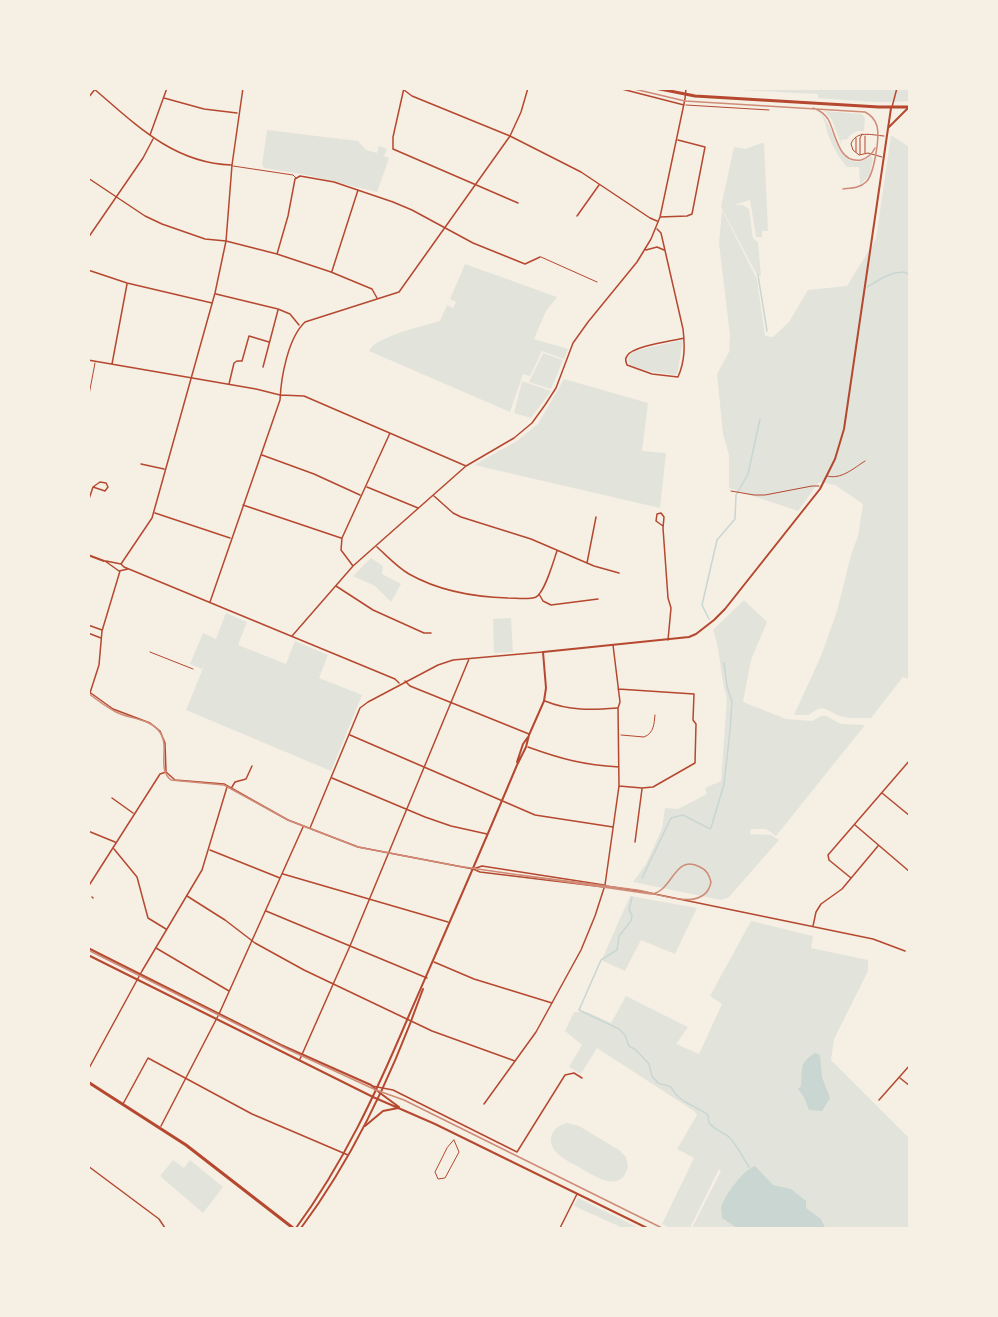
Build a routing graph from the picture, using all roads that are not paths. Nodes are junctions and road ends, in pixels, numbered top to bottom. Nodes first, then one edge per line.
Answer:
1 (167, 88) edge
2 (243, 88) edge
3 (528, 88) edge
4 (618, 88) edge
5 (655, 88) edge
6 (686, 88) edge
7 (897, 88) edge
8 (94, 89) edge
9 (404, 89) edge
10 (685, 95) junction
11 (88, 98) edge
12 (164, 98) junction
13 (684, 105) junction
14 (909, 107) edge
15 (891, 108) junction
16 (769, 110) dead end
17 (238, 113) junction
18 (887, 129) junction
19 (862, 134) junction
20 (149, 135) junction
21 (857, 135) junction
22 (867, 135) junction
23 (510, 136) junction
24 (886, 137) junction
25 (153, 139) junction
26 (677, 140) junction
27 (856, 153) junction
28 (866, 153) junction
29 (862, 155) junction
30 (883, 157) junction
31 (232, 165) junction
32 (296, 177) junction
33 (88, 178) edge
34 (477, 184) junction
35 (600, 184) junction
36 (359, 189) junction
37 (117, 198) junction
38 (518, 203) dead end
39 (577, 216) dead end
40 (660, 217) junction
41 (658, 221) junction
42 (446, 228) junction
43 (656, 228) junction
44 (88, 238) edge
45 (226, 241) junction
46 (645, 251) junction
47 (665, 251) junction
48 (277, 254) junction
49 (540, 257) joint
50 (88, 270) edge
51 (331, 272) junction
52 (597, 282) dead end
53 (127, 283) junction
54 (215, 293) junction
55 (378, 299) junction
56 (213, 303) junction
57 (278, 309) junction
58 (300, 326) junction
59 (684, 339) junction
60 (269, 342) junction
61 (88, 360) edge
62 (96, 361) junction
63 (112, 364) junction
64 (263, 368) dead end
65 (191, 379) junction
66 (229, 385) junction
67 (280, 395) junction
68 (88, 400) edge
69 (390, 433) junction
70 (261, 454) junction
71 (865, 461) dead end
72 (141, 464) dead end
73 (466, 466) junction
74 (165, 469) junction
75 (827, 476) junction
76 (366, 486) junction
77 (821, 487) junction
78 (93, 488) dead end
79 (731, 491) dead end
80 (361, 496) junction
81 (433, 496) junction
82 (88, 502) edge
83 (243, 505) junction
84 (419, 508) junction
85 (154, 513) junction
86 (596, 517) dead end
87 (663, 526) dead end
88 (231, 538) junction
89 (342, 538) junction
90 (376, 546) junction
91 (557, 551) junction
92 (88, 555) edge
93 (104, 561) joint
94 (586, 563) junction
95 (353, 566) junction
96 (120, 567) junction
97 (619, 573) dead end
98 (335, 585) junction
99 (539, 594) junction
100 (598, 599) dead end
101 (210, 602) junction
102 (88, 625) edge
103 (102, 631) junction
104 (88, 633) edge
105 (430, 633) dead end
106 (292, 636) junction
107 (101, 638) junction
108 (668, 640) junction
109 (613, 645) junction
110 (150, 652) dead end
111 (543, 652) junction
112 (469, 659) junction
113 (193, 669) dead end
114 (405, 681) junction
115 (399, 684) junction
116 (617, 689) junction
117 (90, 692) edge
118 (88, 699) edge
119 (544, 700) junction
120 (451, 704) junction
121 (618, 708) junction
122 (655, 715) dead end
123 (350, 734) junction
124 (530, 735) junction
125 (619, 735) junction
126 (527, 746) junction
127 (909, 760) edge
128 (517, 765) junction
129 (252, 766) dead end
130 (425, 766) junction
131 (620, 768) junction
132 (166, 772) junction
133 (332, 778) junction
134 (228, 786) junction
135 (619, 786) junction
136 (231, 788) junction
137 (642, 788) junction
138 (882, 792) junction
139 (112, 798) dead end
140 (502, 800) junction
141 (406, 809) junction
142 (134, 814) junction
143 (909, 816) edge
144 (854, 825) junction
145 (303, 826) junction
146 (614, 827) junction
147 (310, 829) junction
148 (88, 831) edge
149 (487, 834) junction
150 (116, 842) junction
151 (635, 842) dead end
152 (878, 846) junction
153 (113, 848) junction
154 (209, 850) junction
155 (388, 853) junction
156 (473, 869) junction
157 (909, 872) edge
158 (282, 873) junction
159 (280, 878) junction
160 (850, 878) junction
161 (605, 886) junction
162 (88, 887) edge
163 (188, 896) junction
164 (369, 899) junction
165 (265, 911) junction
166 (451, 922) junction
167 (813, 927) junction
168 (167, 930) junction
169 (252, 939) junction
170 (350, 946) junction
171 (88, 948) edge
172 (156, 948) junction
173 (905, 951) dead end
174 (88, 955) edge
175 (434, 962) junction
176 (140, 975) junction
177 (427, 978) junction
178 (138, 980) junction
179 (333, 984) junction
180 (230, 991) junction
181 (552, 1003) junction
182 (219, 1014) junction
183 (217, 1018) junction
184 (409, 1021) junction
185 (301, 1058) junction
186 (516, 1061) junction
187 (909, 1065) edge
188 (88, 1070) edge
189 (582, 1078) dead end
190 (899, 1078) junction
191 (185, 1079) junction
192 (88, 1082) edge
193 (909, 1086) edge
194 (382, 1087) junction
195 (377, 1088) junction
196 (380, 1093) junction
197 (373, 1097) junction
198 (377, 1099) junction
199 (879, 1100) dead end
200 (123, 1104) junction
201 (484, 1104) dead end
202 (401, 1108) junction
203 (160, 1128) junction
204 (363, 1128) junction
205 (454, 1140) joint
206 (347, 1155) junction
207 (88, 1166) edge
208 (577, 1193) junction
209 (165, 1228) edge
210 (295, 1228) edge
211 (301, 1228) edge
212 (560, 1228) edge
213 (647, 1228) edge

1 - 12 street
2 - 17 street
3 - 23 street
4 - 13 street
5 - 10 main road
6 - 10 street
7 - 15 street
8 - 11 street
8 - 20 street
9 - 23 street
9 - 34 street
10 - 13 street
10 - 15 main road
12 - 17 street
12 - 20 street
13 - 16 lane
13 - 26 street
14 - 15 main road
14 - 18 main road
15 - 18 main road
17 - 31 street
18 - 24 main road
19 - 21 lane
19 - 22 lane
19 - 29 lane
20 - 25 street
21 - 27 lane
21 - 27 lane
22 - 24 lane
22 - 28 lane
23 - 34 street
23 - 35 street
24 - 30 main road
25 - 31 street
25 - 37 street
26 - 40 street
26 - 40 street
27 - 29 lane
28 - 29 lane
28 - 30 lane
30 - 75 main road
31 - 32 lane
31 - 45 street
32 - 36 street
32 - 48 street
33 - 37 street
34 - 38 street
34 - 42 street
35 - 39 street
35 - 41 street
36 - 42 street
36 - 51 street
37 - 44 street
37 - 45 street
40 - 41 street
41 - 43 street
42 - 49 street
42 - 55 street
43 - 46 street
43 - 47 street
45 - 48 street
45 - 54 street
46 - 47 street
46 - 73 street
47 - 59 street
48 - 51 street
49 - 52 lane
50 - 53 street
51 - 55 street
53 - 56 street
53 - 63 street
54 - 56 street
54 - 57 street
55 - 58 street
56 - 65 street
57 - 58 street
57 - 60 street
58 - 67 street
59 - 59 street
60 - 64 street
60 - 66 street
61 - 62 street
62 - 63 street
62 - 68 lane
63 - 65 street
65 - 66 street
65 - 74 street
66 - 67 street
67 - 69 street
67 - 70 street
69 - 73 street
69 - 76 street
70 - 80 street
70 - 83 street
71 - 75 lane
72 - 74 street
73 - 81 street
74 - 85 street
75 - 77 main road
76 - 80 street
76 - 84 street
77 - 79 lane
77 - 108 main road
78 - 82 street
80 - 89 street
81 - 84 street
81 - 91 street
83 - 88 street
83 - 89 street
84 - 90 street
85 - 88 street
85 - 96 street
86 - 94 street
87 - 108 street
88 - 101 street
89 - 95 street
90 - 95 street
90 - 99 street
91 - 94 street
91 - 99 street
92 - 93 main road
93 - 96 street
94 - 97 street
95 - 98 street
96 - 101 street
96 - 103 street
98 - 105 street
98 - 106 street
99 - 100 street
101 - 106 street
102 - 103 street
103 - 107 street
104 - 107 street
106 - 115 street
107 - 117 street
108 - 109 main road
109 - 111 main road
109 - 116 street
110 - 113 lane
111 - 112 street
111 - 119 main road
112 - 114 street
112 - 120 street
114 - 115 street
114 - 120 street
115 - 123 street
116 - 121 street
116 - 137 street
117 - 118 street
117 - 132 street
119 - 121 street
119 - 124 main road
120 - 124 street
120 - 130 street
121 - 125 street
122 - 125 lane
123 - 130 street
123 - 133 street
124 - 126 main road
124 - 128 main road
125 - 131 street
126 - 128 main road
126 - 131 street
127 - 138 street
128 - 140 main road
129 - 136 street
130 - 140 street
130 - 141 street
131 - 135 street
132 - 134 street
132 - 142 street
133 - 141 street
133 - 147 street
134 - 136 street
134 - 154 street
135 - 137 street
135 - 146 street
136 - 145 street
137 - 151 street
138 - 143 street
138 - 144 street
139 - 142 street
140 - 146 street
140 - 149 main road
141 - 149 street
141 - 155 street
142 - 150 street
144 - 152 street
144 - 160 street
145 - 147 street
145 - 158 street
146 - 161 street
147 - 155 street
148 - 150 street
149 - 156 main road
150 - 153 street
152 - 157 street
152 - 160 street
153 - 162 street
153 - 168 street
154 - 159 street
154 - 163 street
155 - 156 street
155 - 164 street
156 - 161 street
156 - 161 street
156 - 166 main road
158 - 159 street
158 - 164 street
159 - 165 street
160 - 167 street
161 - 167 street
161 - 181 street
163 - 168 street
163 - 169 street
164 - 166 street
164 - 170 street
165 - 169 street
165 - 170 street
166 - 175 main road
167 - 173 street
168 - 172 street
169 - 179 street
169 - 180 street
170 - 177 street
170 - 179 street
171 - 176 main road
172 - 176 street
172 - 180 street
174 - 178 main road
175 - 177 main road
175 - 181 street
176 - 178 street
176 - 182 main road
177 - 184 main road
178 - 183 main road
178 - 188 street
179 - 184 street
179 - 185 street
180 - 182 street
181 - 186 street
182 - 183 street
182 - 185 main road
183 - 185 main road
183 - 191 street
184 - 186 street
184 - 194 main road
184 - 195 main road
185 - 195 main road
185 - 197 main road
186 - 201 street
187 - 190 street
189 - 194 street
190 - 193 street
190 - 199 street
191 - 200 street
191 - 203 street
191 - 206 street
192 - 200 main road
194 - 195 street
194 - 196 main road
195 - 196 main road
195 - 197 main road
196 - 198 main road
196 - 202 main road
197 - 198 main road
197 - 206 main road
198 - 202 main road
198 - 204 main road
200 - 203 main road
202 - 204 main road
202 - 208 main road
203 - 210 main road
204 - 206 main road
205 - 205 lane
206 - 210 main road
206 - 211 main road
207 - 209 street
208 - 212 street
208 - 213 main road

